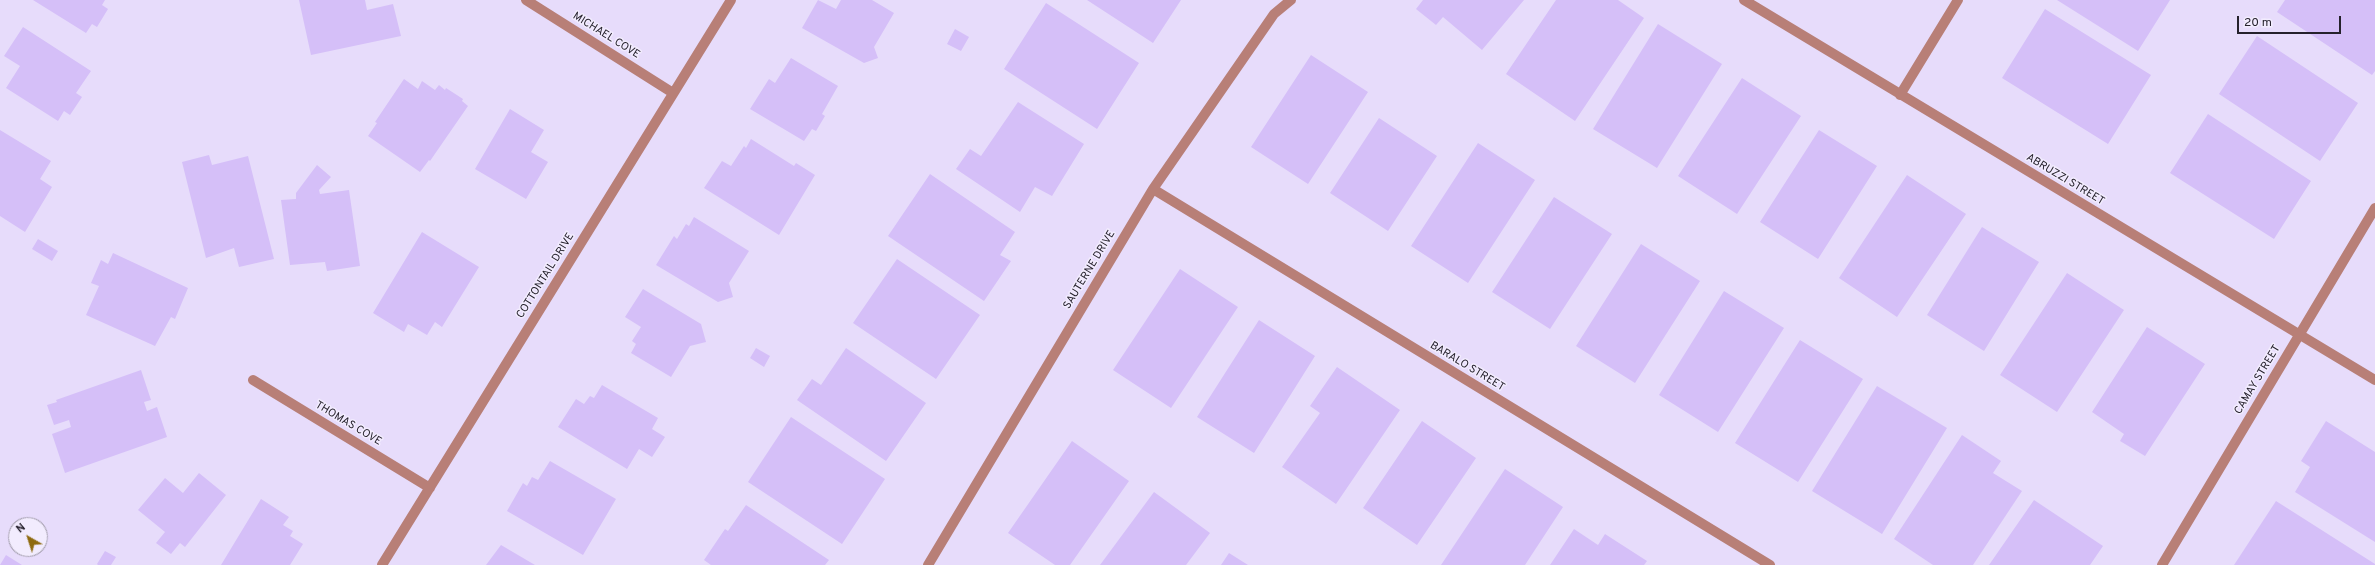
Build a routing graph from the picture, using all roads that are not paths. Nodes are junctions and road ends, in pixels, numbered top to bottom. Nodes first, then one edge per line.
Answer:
1 (526, 0) edge
2 (731, 0) edge
3 (1291, 0) edge
4 (1744, 0) edge
5 (1958, 0) edge
6 (673, 93) junction
7 (1900, 95) junction
8 (1153, 189) junction
9 (2375, 208) edge
10 (2300, 334) junction
11 (253, 380) dead end
12 (2375, 380) edge
13 (430, 488) junction
14 (382, 565) edge
15 (928, 565) edge
16 (1770, 565) edge
17 (2162, 565) edge

1 - 6 street, MICHAEL COVE
2 - 6 street, COTTONTAIL DRIVE
3 - 8 street, SAUTERNE DRIVE
4 - 7 street, ABRUZZI STREET
5 - 7 street
6 - 13 street, COTTONTAIL DRIVE
7 - 10 street, ABRUZZI STREET
8 - 15 street, SAUTERNE DRIVE
8 - 16 street, BARALO STREET
9 - 10 street, CAMAY STREET
10 - 12 street, ABRUZZI STREET
10 - 17 street, CAMAY STREET
11 - 13 street, THOMAS COVE
13 - 14 street, COTTONTAIL DRIVE

